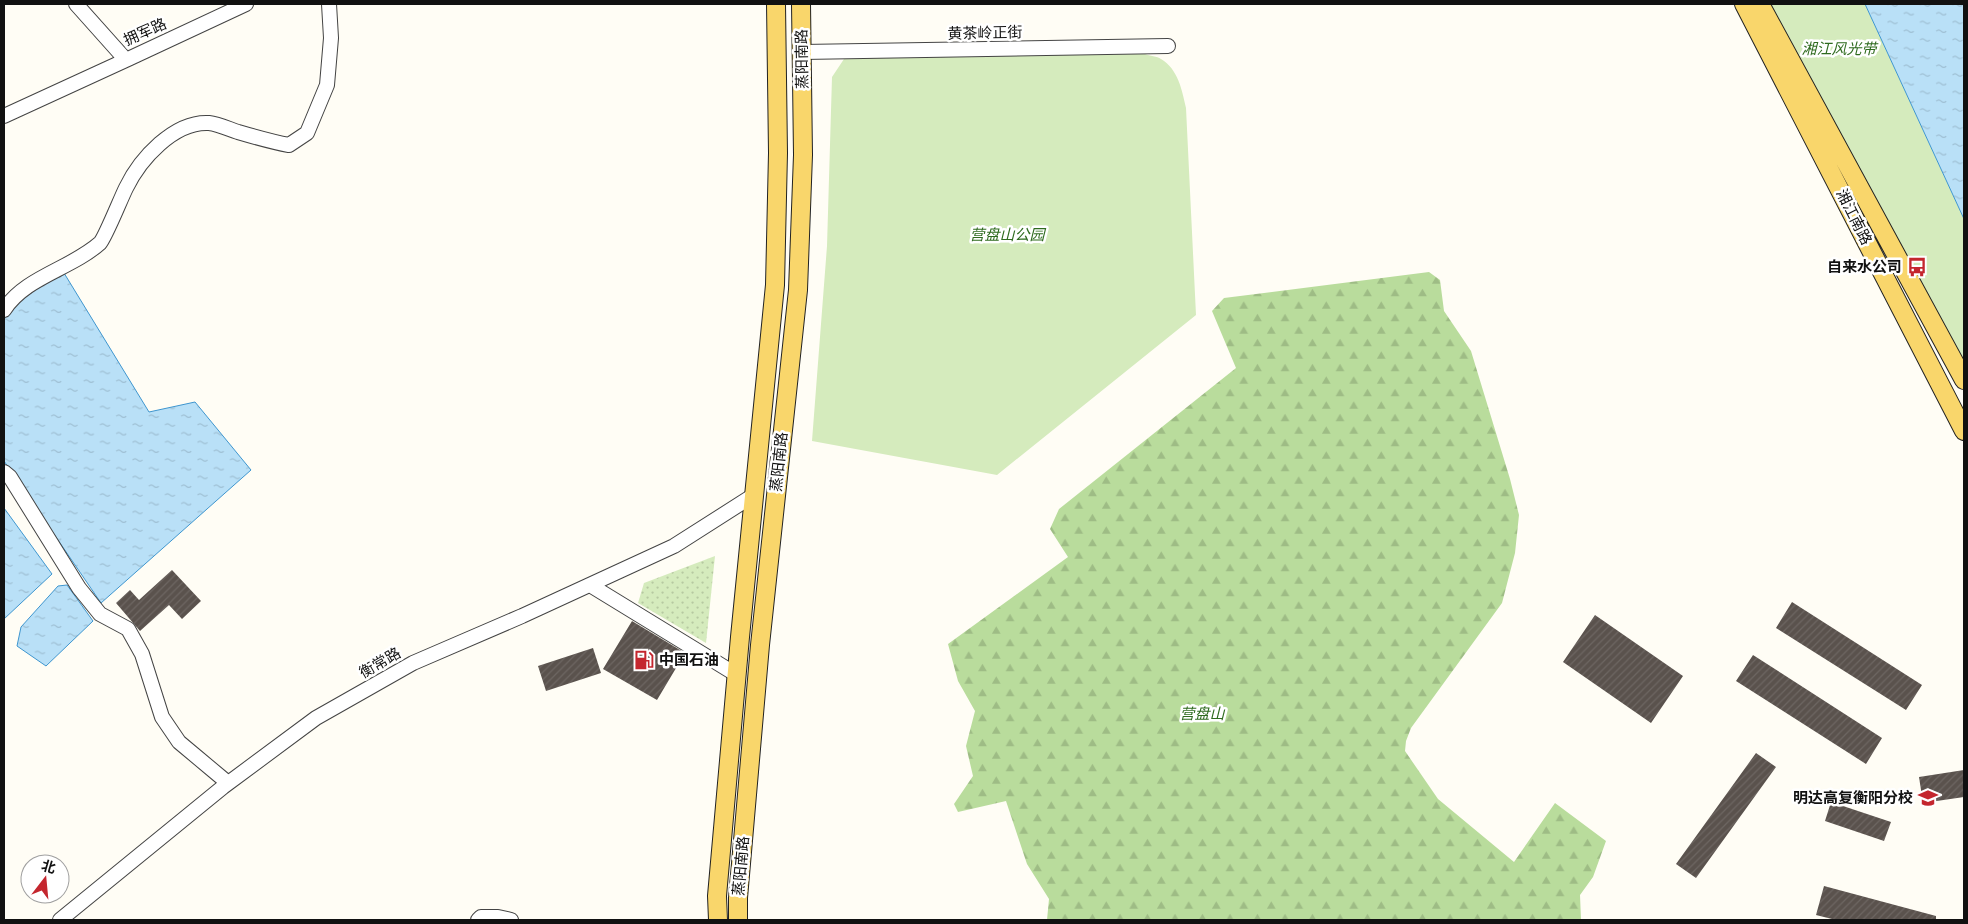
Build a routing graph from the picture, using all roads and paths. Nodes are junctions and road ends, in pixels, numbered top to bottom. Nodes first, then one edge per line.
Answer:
1 (76, 4) edge
2 (246, 4) edge
3 (329, 4) edge
4 (776, 4) edge
5 (801, 4) edge
6 (1744, 4) edge
7 (1760, 4) edge
8 (1168, 46) dead end
9 (802, 52) junction
10 (126, 60) junction
11 (4, 116) edge
12 (4, 310) edge
13 (1964, 380) edge
14 (1964, 431) edge
15 (4, 472) edge
16 (754, 495) junction
17 (590, 585) junction
18 (737, 675) junction
19 (228, 784) junction
20 (60, 920) edge
21 (478, 920) edge
22 (512, 920) edge
23 (718, 920) edge
24 (738, 920) edge

1 - 10 street, 拥军路
2 - 10 street, 拥军路
3 - 12 street
4 - 16 main road, 蒸阳南路
5 - 9 main road, 蒸阳南路
6 - 14 main road, 湘江南路
7 - 13 main road, 湘江南路
8 - 9 street, 黄茶岭正街
9 - 24 main road, 蒸阳南路
10 - 11 street
15 - 19 street
16 - 17 street, 衡常路
16 - 18 main road, 蒸阳南路
17 - 18 street
17 - 19 street, 衡常路
18 - 23 main road, 蒸阳南路
19 - 20 street, 衡常路
21 - 22 street

